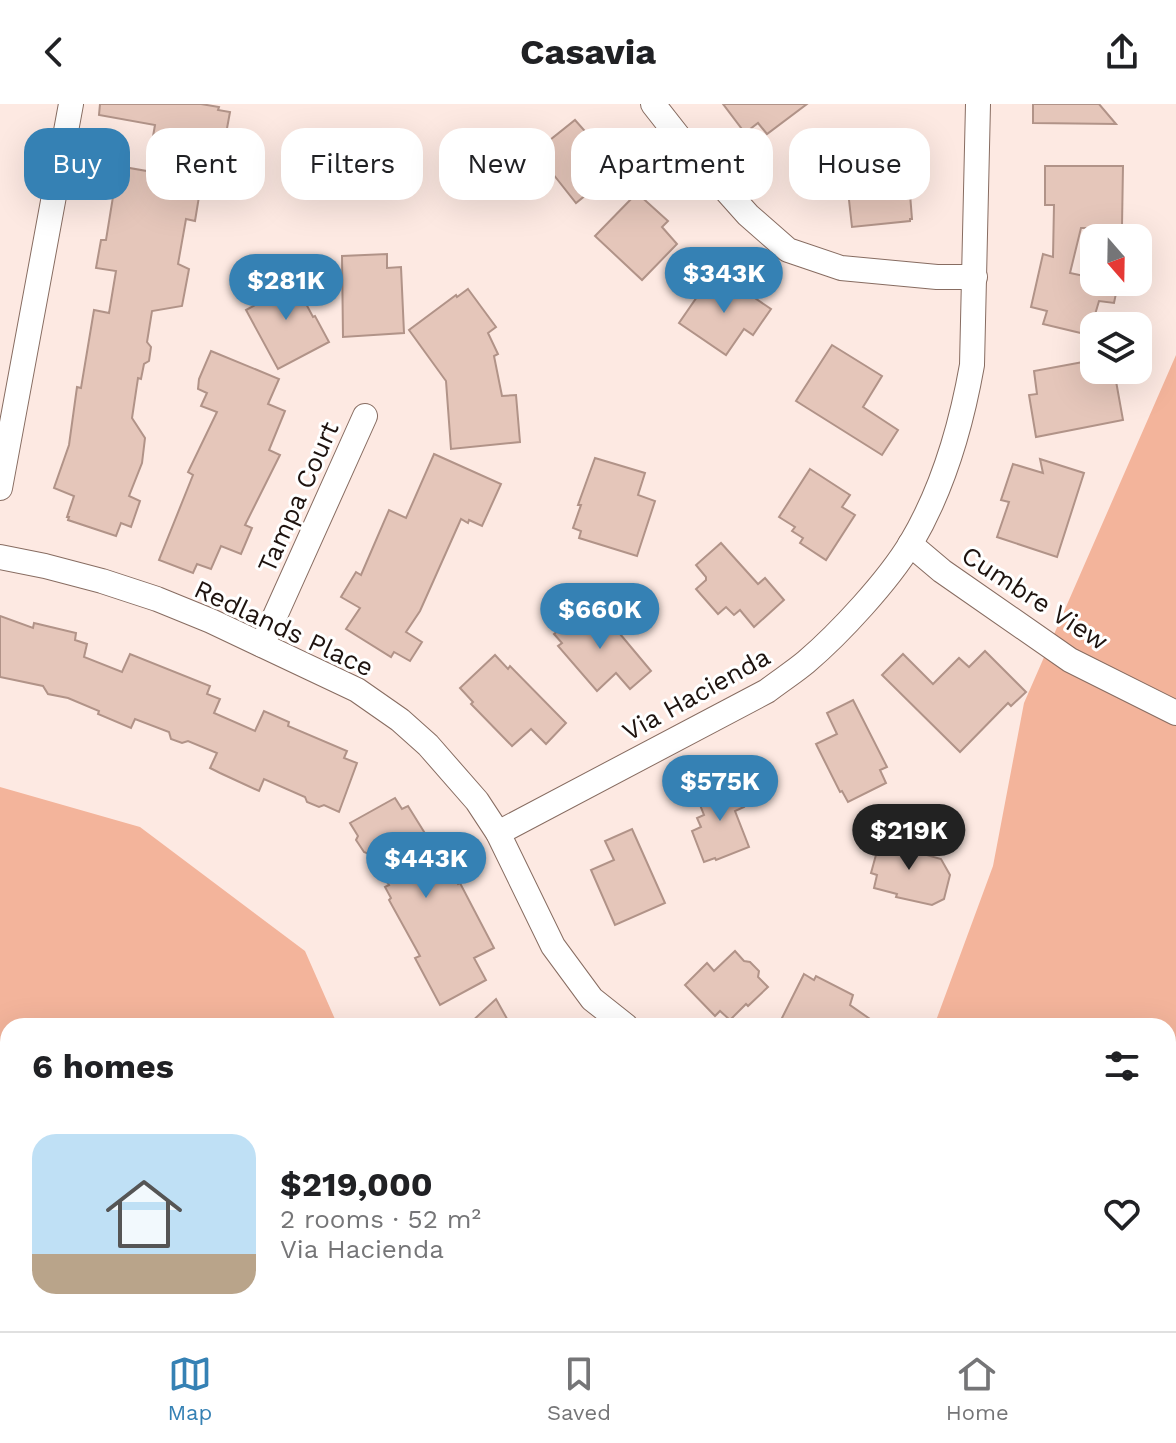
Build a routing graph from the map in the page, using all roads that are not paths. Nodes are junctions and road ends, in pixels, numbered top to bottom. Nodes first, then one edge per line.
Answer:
1 (71, 104) edge
2 (653, 104) edge
3 (978, 104) edge
4 (975, 277) junction
5 (365, 416) dead end
6 (0, 488) edge
7 (910, 544) junction
8 (0, 557) edge
9 (262, 645) junction
10 (1176, 713) edge
11 (498, 833) junction
12 (616, 1018) edge

1 - 6 street
2 - 4 street
3 - 4 street, Via Hacienda
4 - 7 street, Via Hacienda
5 - 9 street, Tampa Court
7 - 10 street, Cumbre View
7 - 11 street, Via Hacienda
8 - 9 street, Redlands Place
9 - 11 street, Redlands Place
11 - 12 street, Redlands Place

